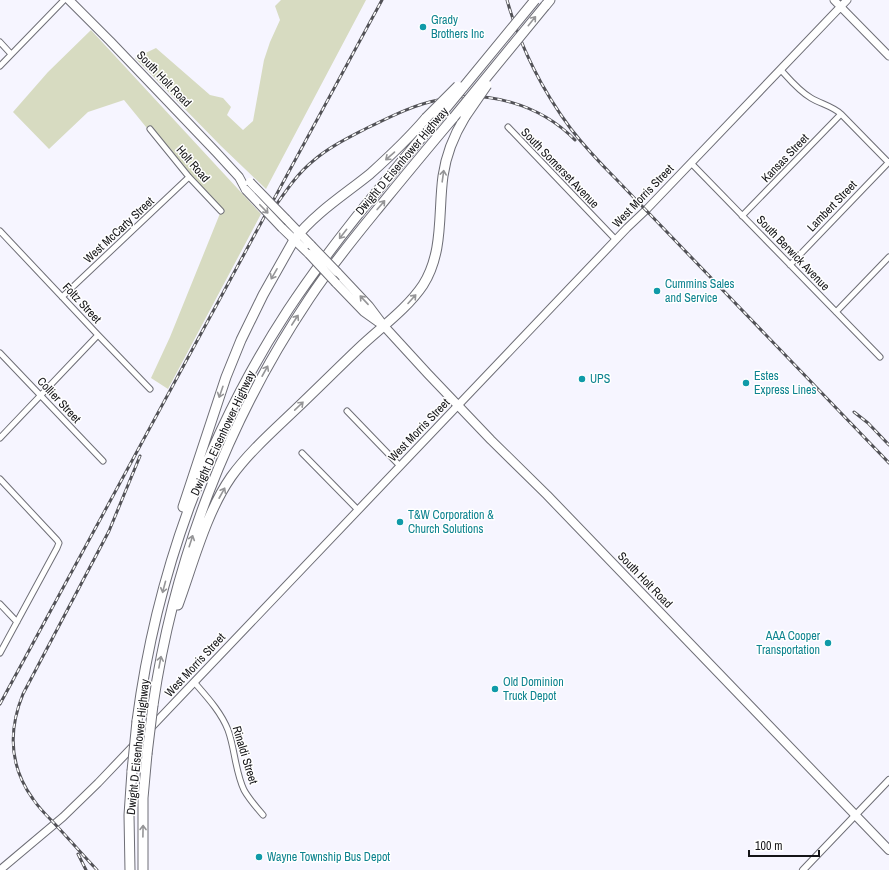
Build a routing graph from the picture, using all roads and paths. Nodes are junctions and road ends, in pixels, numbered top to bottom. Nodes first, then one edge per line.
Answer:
1 (64, 0) edge
2 (69, 0) edge
3 (535, 0) edge
4 (834, 0) edge
5 (847, 0) edge
6 (547, 3) edge
7 (841, 7) junction
8 (504, 37) junction
9 (516, 41) junction
10 (0, 42) edge
11 (11, 54) junction
12 (889, 56) edge
13 (0, 66) edge
14 (781, 70) junction
15 (841, 114) junction
16 (508, 127) dead end
17 (150, 129) dead end
18 (889, 162) edge
19 (691, 163) junction
20 (189, 177) junction
21 (239, 177) junction
22 (222, 211) dead end
23 (742, 216) junction
24 (1, 234) edge
25 (297, 237) junction
26 (616, 240) junction
27 (889, 257) edge
28 (790, 265) junction
29 (339, 280) junction
30 (62, 297) junction
31 (836, 312) junction
32 (384, 326) junction
33 (98, 335) junction
34 (0, 353) edge
35 (880, 357) dead end
36 (150, 389) dead end
37 (40, 396) junction
38 (458, 405) junction
39 (347, 411) dead end
40 (0, 438) edge
41 (302, 452) dead end
42 (103, 461) dead end
43 (400, 466) junction
44 (0, 479) edge
45 (358, 510) junction
46 (169, 569) junction
47 (0, 604) edge
48 (17, 622) junction
49 (163, 646) junction
50 (0, 653) edge
51 (194, 682) junction
52 (889, 780) edge
53 (263, 814) dead end
54 (855, 815) junction
55 (889, 850) edge
56 (0, 870) edge
57 (130, 870) edge
58 (143, 870) edge
59 (803, 870) edge

1 - 11 street
2 - 21 main road, South Holt Road
3 - 8 highway, Dwight D Eisenhower Highway, bridge
4 - 7 main road
5 - 7 main road, West Morris Street
9 -> 6 highway, Dwight D Eisenhower Highway, bridge
7 - 12 main road
7 - 14 main road, West Morris Street
8 -> 25 highway, bridge
8 -> 46 highway, Dwight D Eisenhower Highway, bridge
32 -> 9 highway, bridge
49 -> 9 highway, Dwight D Eisenhower Highway, bridge
10 - 11 street
11 - 13 street
14 - 15 street
14 - 19 main road, West Morris Street
15 - 18 street
15 - 23 street, Kansas Street
16 - 26 street, South Somerset Avenue
17 - 20 street, Holt Road
18 - 28 street, Lambert Street
19 - 23 street, South Berwick Avenue
19 - 26 main road, West Morris Street
20 - 22 street, Holt Road
20 - 30 street, West McCarty Street
21 -> 25 main road, South Holt Road, bridge
21 - 25 main road, South Holt Road, bridge
23 - 28 street, South Berwick Avenue
24 - 30 street, Foltz Street
25 - 29 main road, South Holt Road, bridge
25 - 29 main road, South Holt Road, bridge
25 -> 46 highway
26 - 38 main road, West Morris Street
27 - 31 street
28 - 31 street, South Berwick Avenue
29 - 32 main road, South Holt Road
30 - 33 street, Foltz Street
31 - 35 street, South Berwick Avenue
32 - 38 main road, South Holt Road
49 -> 32 highway
33 - 36 street, Foltz Street
33 - 37 street
34 - 37 street, Collier Street
37 - 40 street
37 - 42 street, Collier Street
38 - 43 main road, West Morris Street
38 - 54 main road, South Holt Road
39 - 43 street
41 - 45 street
43 - 45 main road, West Morris Street
44 - 48 street
45 - 51 main road, West Morris Street
46 -> 57 highway, Dwight D Eisenhower Highway, bridge
47 - 48 street
48 - 50 street
58 -> 49 highway, Dwight D Eisenhower Highway, bridge
51 - 53 street, Rinaldi Street
51 - 56 main road, West Morris Street
52 - 54 street
54 - 55 main road, South Holt Road
54 - 59 street

